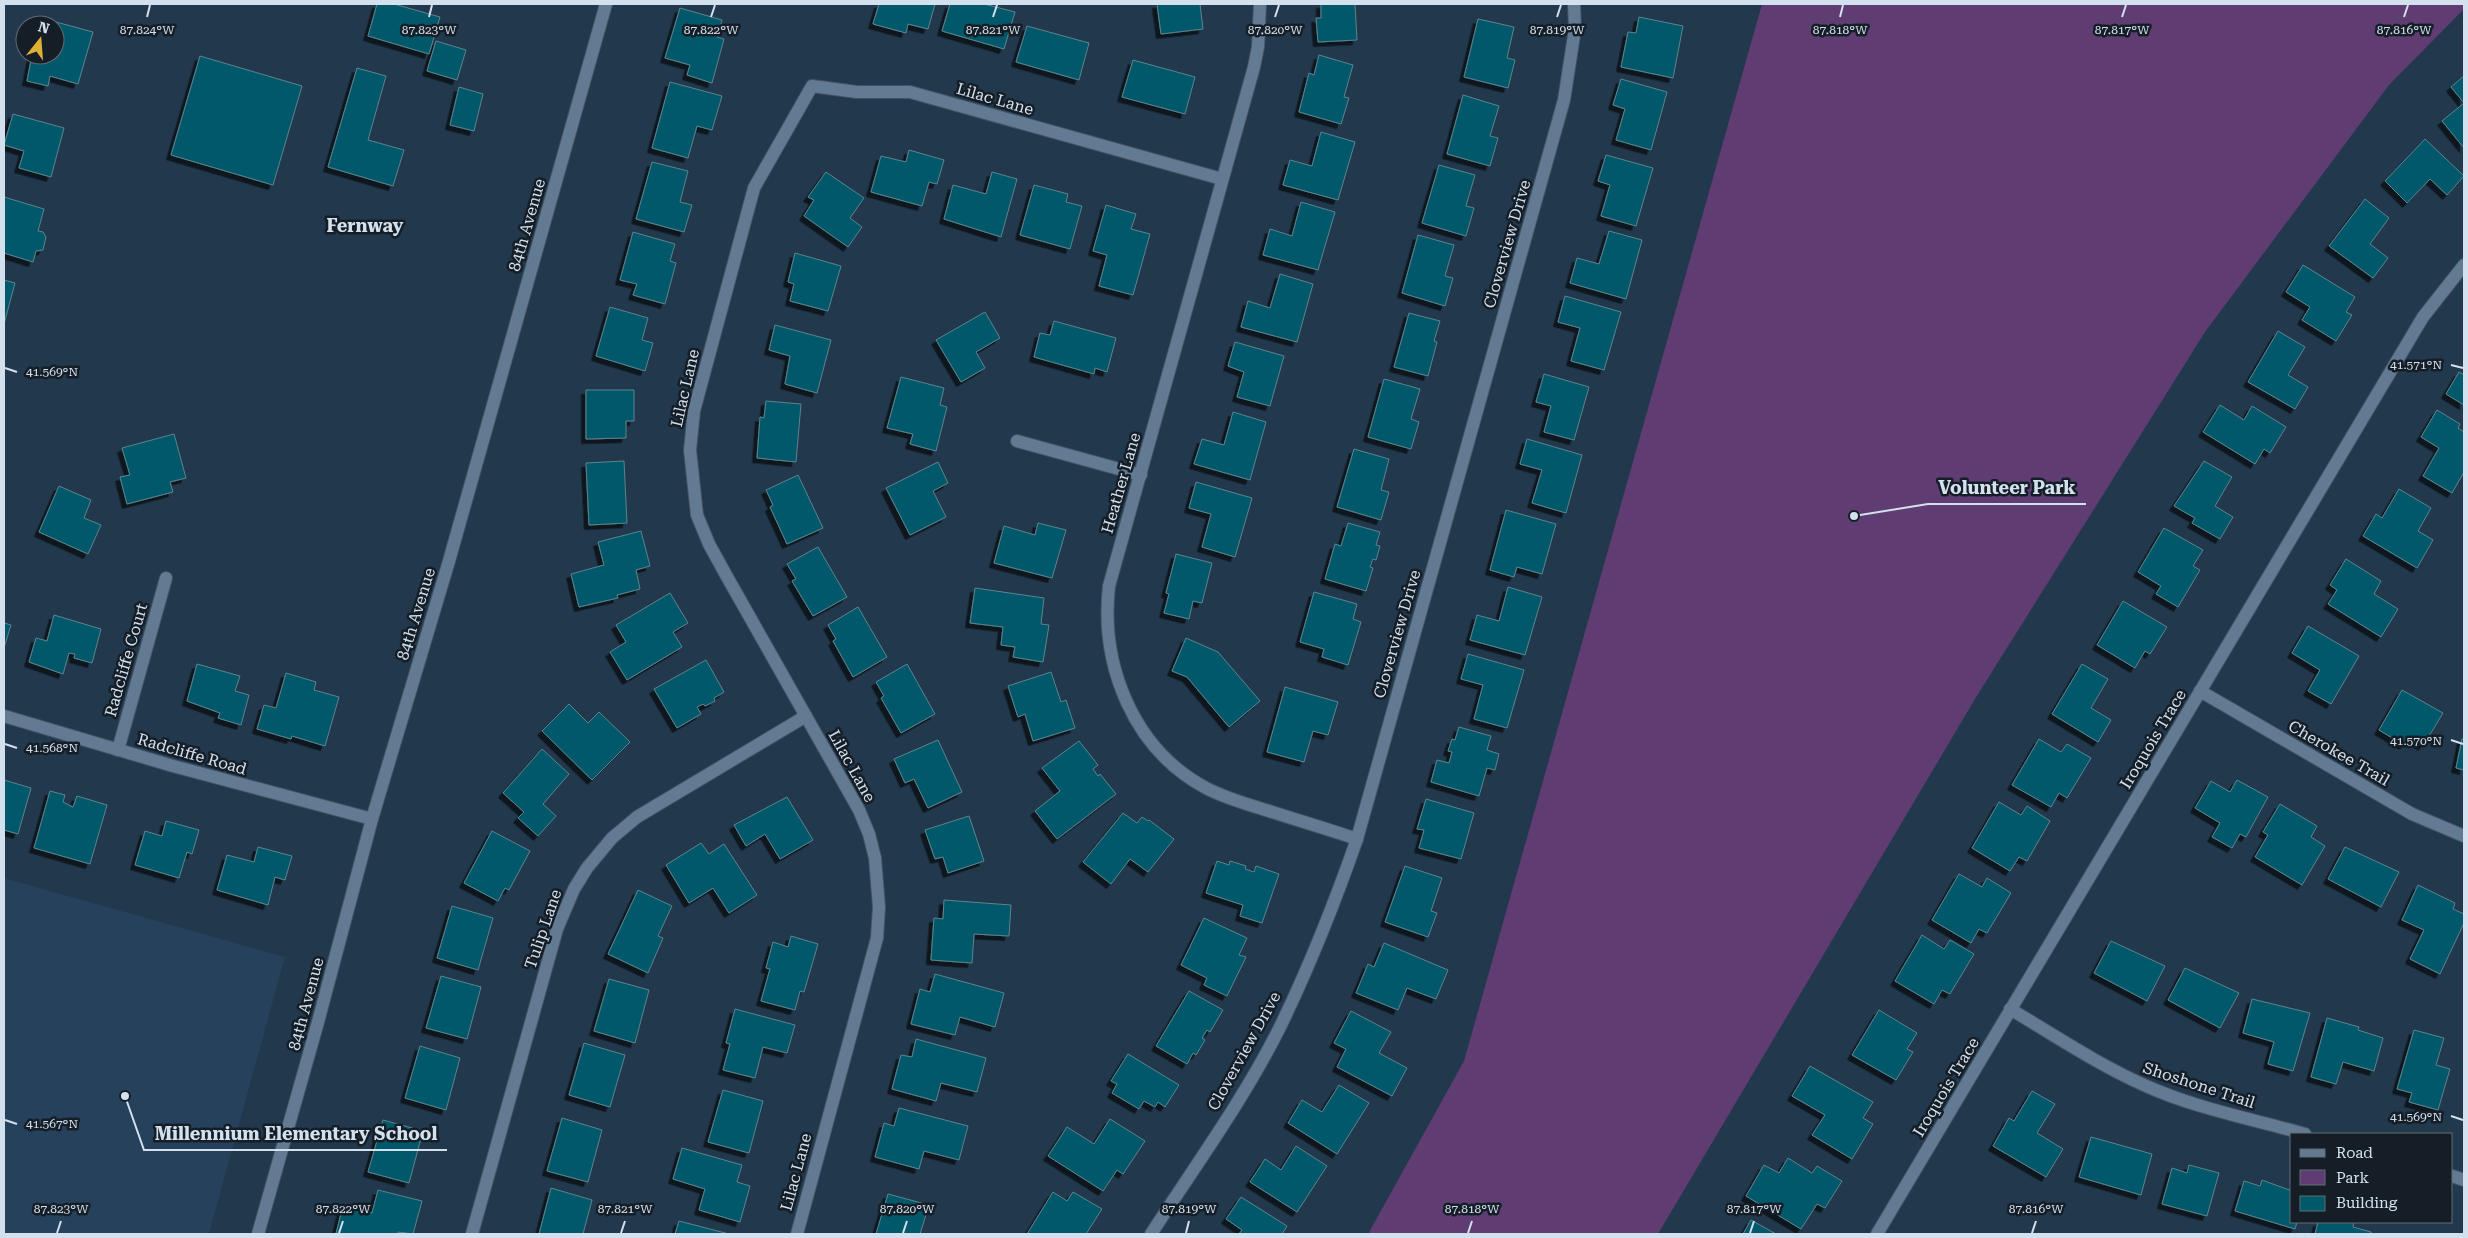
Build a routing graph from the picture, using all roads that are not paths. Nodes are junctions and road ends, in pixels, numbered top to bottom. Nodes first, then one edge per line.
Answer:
1 (606, 4) edge
2 (1260, 4) edge
3 (1574, 4) edge
4 (1222, 179) junction
5 (2464, 264) edge
6 (1017, 441) dead end
7 (1141, 475) junction
8 (166, 578) dead end
9 (2200, 691) junction
10 (4, 716) edge
11 (806, 716) junction
12 (118, 750) junction
13 (372, 819) junction
14 (2464, 836) edge
15 (1357, 839) junction
16 (2010, 1009) junction
17 (2301, 1133) edge
18 (258, 1234) edge
19 (472, 1234) edge
20 (797, 1234) edge
21 (1151, 1234) edge
22 (1877, 1234) edge

1 - 13 street, 84th Avenue
2 - 4 street, Heather Lane
3 - 15 street, Cloverview Drive
4 - 7 street, Heather Lane
4 - 11 street, Lilac Lane
5 - 9 street, Iroquois Trace
6 - 7 street
7 - 15 street, Heather Lane
8 - 12 street, Radcliffe Court
9 - 14 street, Cherokee Trail
9 - 16 street, Iroquois Trace
10 - 12 street, Radcliffe Road
11 - 19 street, Tulip Lane
11 - 20 street, Lilac Lane
12 - 13 street, Radcliffe Road
13 - 18 street, 84th Avenue
15 - 21 street, Cloverview Drive
16 - 17 street, Shoshone Trail
16 - 22 street, Iroquois Trace

